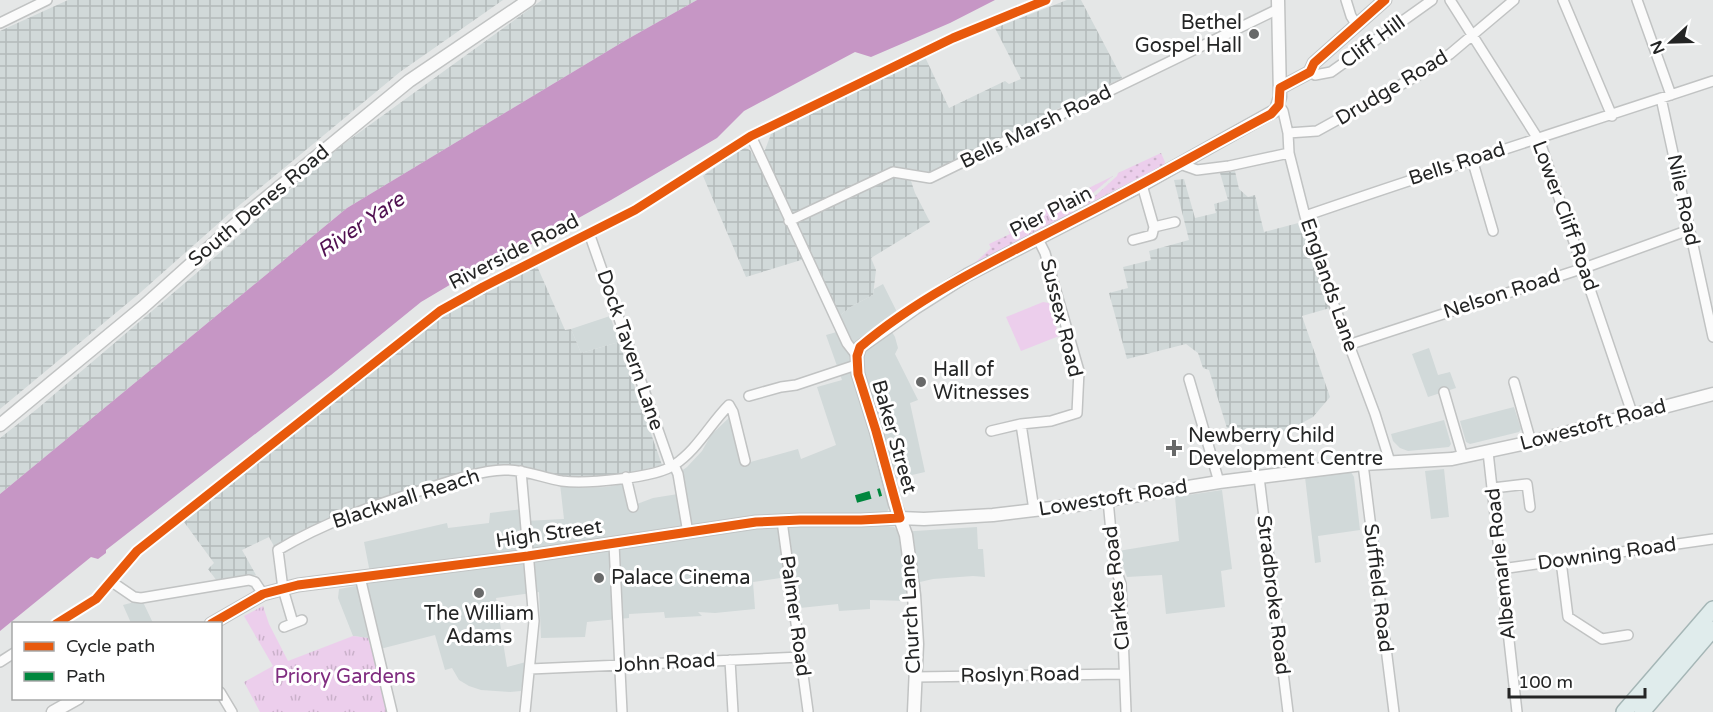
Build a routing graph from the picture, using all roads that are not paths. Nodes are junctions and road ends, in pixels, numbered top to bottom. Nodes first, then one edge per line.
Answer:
1 (47, 0) edge
2 (529, 0) edge
3 (1047, 0) edge
4 (1346, 0) edge
5 (1385, 0) edge
6 (1432, 0) edge
7 (1450, 0) edge
8 (1514, 0) edge
9 (1563, 0) edge
10 (1637, 0) edge
11 (1278, 5) edge
12 (0, 23) edge
13 (1356, 24) junction
14 (1472, 35) junction
15 (1310, 72) junction
16 (1713, 81) edge
17 (1280, 88) junction
18 (1671, 95) junction
19 (1661, 98) junction
20 (1279, 105) junction
21 (1612, 116) junction
22 (1288, 133) junction
23 (751, 136) junction
24 (1538, 137) junction
25 (1289, 153) junction
26 (1472, 159) junction
27 (1180, 164) junction
28 (1142, 185) junction
29 (1305, 216) junction
30 (789, 221) junction
31 (1175, 222) dead end
32 (1154, 227) junction
33 (1689, 230) junction
34 (1493, 231) dead end
35 (589, 233) junction
36 (1038, 239) junction
37 (1133, 240) dead end
38 (1584, 268) junction
39 (1713, 337) edge
40 (1348, 345) junction
41 (856, 361) junction
42 (1189, 379) dead end
43 (1514, 382) dead end
44 (1192, 392) junction
45 (1444, 392) dead end
46 (1713, 394) edge
47 (1182, 395) dead end
48 (749, 396) dead end
49 (1631, 415) junction
50 (1021, 424) junction
51 (0, 425) edge
52 (991, 431) dead end
53 (1531, 442) junction
54 (1488, 452) junction
55 (1463, 457) junction
56 (745, 461) dead end
57 (1390, 462) junction
58 (1363, 464) junction
59 (673, 466) junction
60 (521, 471) junction
61 (626, 477) junction
62 (1259, 477) junction
63 (1219, 482) junction
64 (1493, 488) junction
65 (1108, 500) junction
66 (633, 507) dead end
67 (1530, 507) dead end
68 (1034, 510) junction
69 (900, 518) junction
70 (782, 521) junction
71 (688, 533) junction
72 (1713, 539) edge
73 (614, 544) junction
74 (528, 556) junction
75 (1561, 561) junction
76 (1501, 569) junction
77 (360, 577) junction
78 (112, 582) junction
79 (283, 589) junction
80 (263, 594) junction
81 (1713, 609) edge
82 (60, 622) edge
83 (214, 622) edge
84 (284, 627) dead end
85 (1713, 629) edge
86 (1628, 635) dead end
87 (801, 657) junction
88 (730, 660) junction
89 (619, 665) junction
90 (530, 669) junction
91 (1124, 674) junction
92 (915, 677) junction
93 (222, 695) edge
94 (76, 700) edge
95 (808, 711) edge
96 (52, 712) edge
97 (232, 712) edge
98 (392, 712) edge
99 (525, 712) edge
100 (622, 712) edge
101 (733, 712) edge
102 (914, 712) edge
103 (1126, 712) edge
104 (1288, 712) edge
105 (1394, 712) edge
106 (1517, 712) edge
107 (1624, 712) edge
108 (1642, 712) edge

1 - 12 street
2 - 51 street, South Denes Road
3 - 23 street, Riverside Road
4 - 13 street
5 - 13 street
6 - 15 street, Cliff Hill
7 - 14 street, Lower Cliff Road
8 - 14 street, Drudge Road
9 - 21 street
10 - 18 street
11 - 17 street
11 - 30 street, Bells Marsh Road
13 - 15 street
14 - 22 street, Drudge Road
14 - 24 street, Lower Cliff Road
15 - 17 street
16 - 18 street, Bells Road
17 - 20 street
18 - 19 street, Bells Road
19 - 21 street, Bells Road
19 - 33 street, Nile Road
20 - 22 street, Englands Lane
20 - 27 street, Pier Plain
21 - 24 street, Bells Road
22 - 25 street, Englands Lane
23 - 30 street, Baker Street
23 - 35 street, Riverside Road
24 - 26 street, Bells Road
24 - 38 street, Lower Cliff Road
25 - 27 street
25 - 29 street, Englands Lane
26 - 29 street, Bells Road
26 - 34 street
27 - 28 street, Pier Plain
28 - 32 street
28 - 36 street, Pier Plain
29 - 40 street, Englands Lane
30 - 41 street, Baker Street
31 - 32 street
32 - 37 street
33 - 38 street, Nelson Road
33 - 39 street, Nile Road
35 - 59 street, Dock Tavern Lane
35 - 78 street, Riverside Road
36 - 41 street, Pier Plain
36 - 50 street, Sussex Road
38 - 40 street, Nelson Road
38 - 49 street, Lower Cliff Road
40 - 57 street, Englands Lane
41 - 48 street
41 - 69 street, Baker Street
42 - 44 street
43 - 53 street
44 - 47 street
44 - 63 street
45 - 55 street
46 - 49 street, Lowestoft Road
49 - 53 street, Lowestoft Road
50 - 52 street, Sussex Road
50 - 68 street
53 - 54 street, Lowestoft Road
54 - 55 street, Lowestoft Road
54 - 64 street, Albemarle Road
55 - 57 street, Lowestoft Road
56 - 59 street, Blackwall Reach
57 - 58 street, Lowestoft Road
58 - 62 street, Lowestoft Road
58 - 105 street, Suffield Road
59 - 61 street, Blackwall Reach
59 - 71 street, Dock Tavern Lane
60 - 61 street, Blackwall Reach
60 - 74 street
60 - 79 street, Blackwall Reach
61 - 66 street
62 - 63 street, Lowestoft Road
62 - 104 street, Stradbroke Road
63 - 65 street, Lowestoft Road
64 - 67 street
64 - 76 street, Albemarle Road
65 - 68 street, Lowestoft Road
65 - 91 street, Clarkes Road
68 - 69 street, Lowestoft Road
69 - 70 street, High Street
69 - 92 street, Church Lane
70 - 71 street, High Street
70 - 87 street, Palmer Road
71 - 73 street, High Street
72 - 75 street, Downing Road
73 - 74 street, High Street
73 - 89 street
74 - 77 street, High Street
74 - 90 street
75 - 76 street, Downing Road
75 - 86 street
76 - 106 street, Albemarle Road
77 - 79 street, High Street
77 - 98 street
78 - 80 street
78 - 82 street, Riverside Road
79 - 80 street, High Street
79 - 84 street
80 - 83 street, High Street
81 - 107 highway
85 - 108 highway
87 - 88 street, John Road
87 - 95 street, Palmer Road
88 - 89 street, John Road
88 - 101 street
89 - 90 street, John Road
89 - 100 street
90 - 99 street
91 - 92 street, Roslyn Road
91 - 103 street, Clarkes Road
92 - 102 street, Church Lane
93 - 97 street
94 - 96 street

